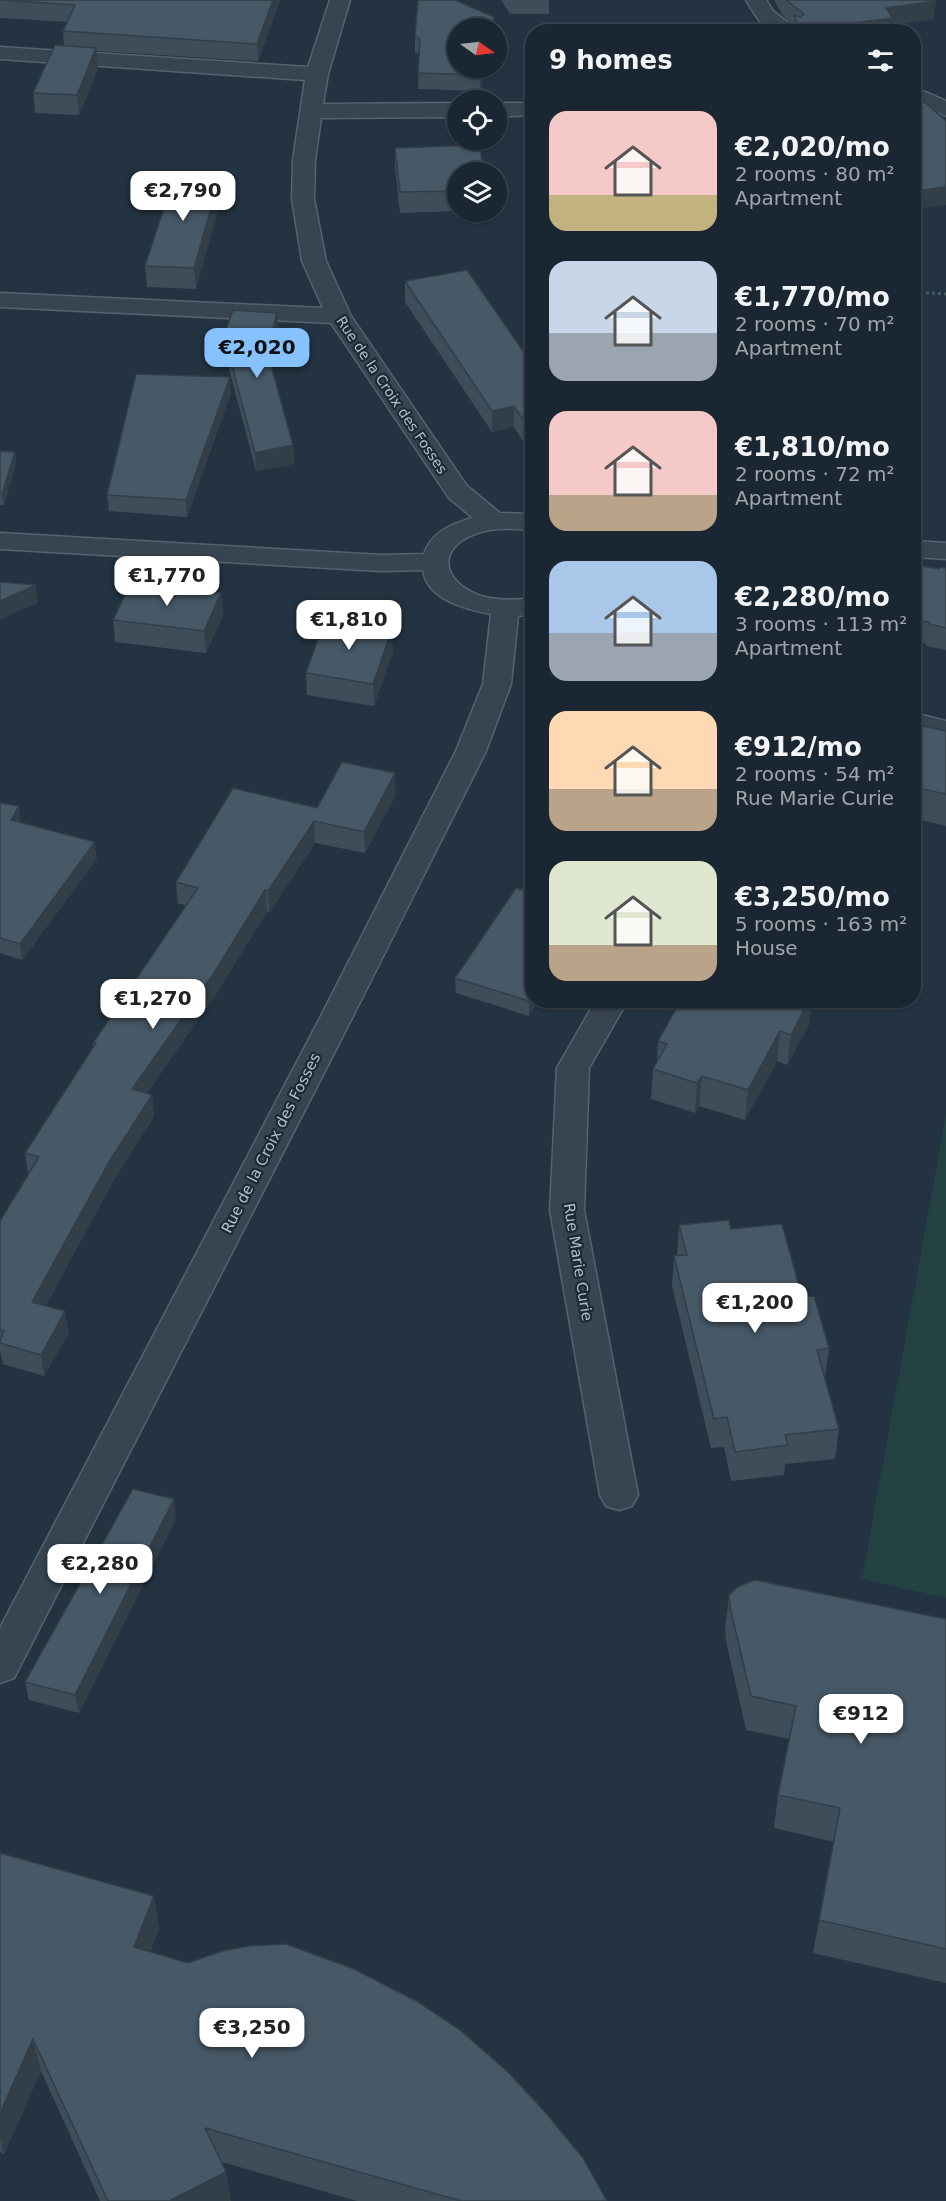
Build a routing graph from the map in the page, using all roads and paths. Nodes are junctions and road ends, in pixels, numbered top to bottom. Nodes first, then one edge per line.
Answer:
1 (340, 0) edge
2 (756, 0) edge
3 (778, 24) edge
4 (0, 53) edge
5 (317, 74) junction
6 (921, 98) edge
7 (525, 109) edge
8 (447, 110) edge
9 (507, 110) edge
10 (946, 110) edge
11 (310, 111) junction
12 (921, 292) edge
13 (946, 294) edge
14 (0, 300) edge
15 (339, 316) junction
16 (493, 521) junction
17 (525, 521) edge
18 (0, 541) edge
19 (921, 549) edge
20 (946, 550) edge
21 (435, 562) junction
22 (519, 608) edge
23 (921, 724) edge
24 (946, 730) edge
25 (607, 1008) edge
26 (619, 1495) dead end
27 (0, 1666) edge

1 - 5 street, Rue de la Croix des Fosses
2 - 3 street
4 - 5 street
5 - 11 street, Rue de la Croix des Fosses
6 - 10 street
7 - 9 street
8 - 11 street
11 - 15 street, Rue de la Croix des Fosses
12 - 13 path
14 - 15 street
15 - 16 street, Rue de la Croix des Fosses
16 - 17 street
16 - 21 street
18 - 21 street
19 - 20 street
21 - 22 street
22 - 27 street, Rue de la Croix des Fosses
23 - 24 street
25 - 26 street, Rue Marie Curie

